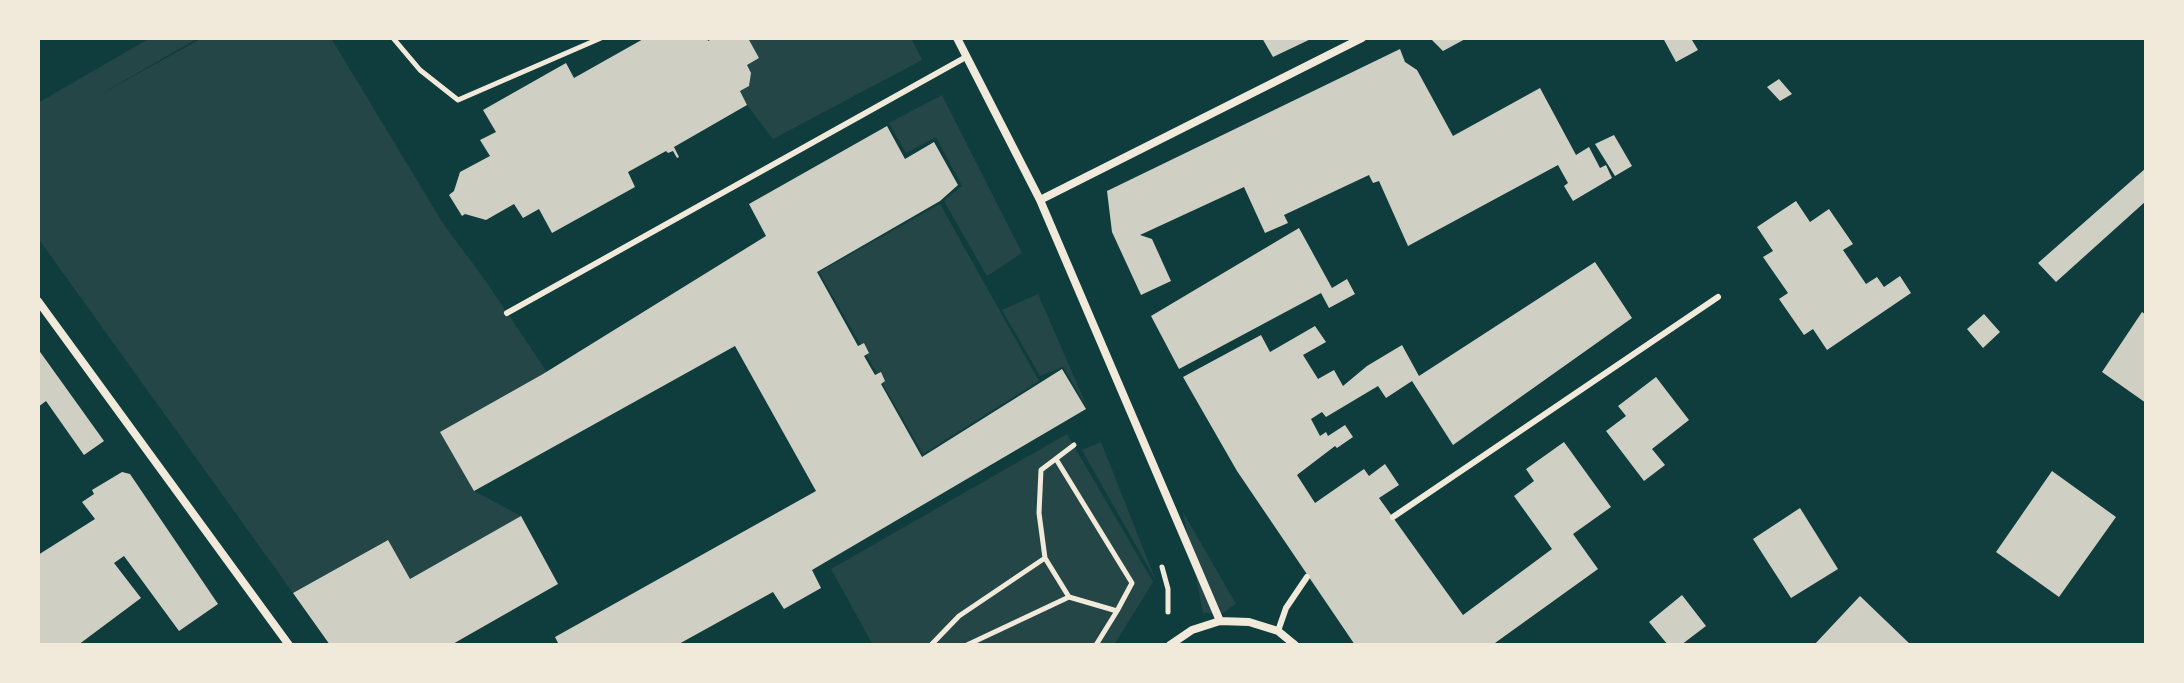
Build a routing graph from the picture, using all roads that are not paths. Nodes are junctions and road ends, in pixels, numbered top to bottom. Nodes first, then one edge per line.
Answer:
1 (957, 38) edge
2 (1362, 38) edge
3 (966, 57) junction
4 (1040, 200) junction
5 (1718, 297) dead end
6 (38, 301) edge
7 (507, 313) dead end
8 (1393, 517) dead end
9 (1307, 577) dead end
10 (1220, 621) junction
11 (1278, 631) junction
12 (289, 645) edge
13 (1170, 645) edge
14 (1295, 645) edge

1 - 3 street
2 - 4 street
3 - 4 street
3 - 7 lane
4 - 10 street
5 - 8 lane
6 - 12 street
9 - 11 lane
10 - 11 street
10 - 13 street
11 - 14 street

